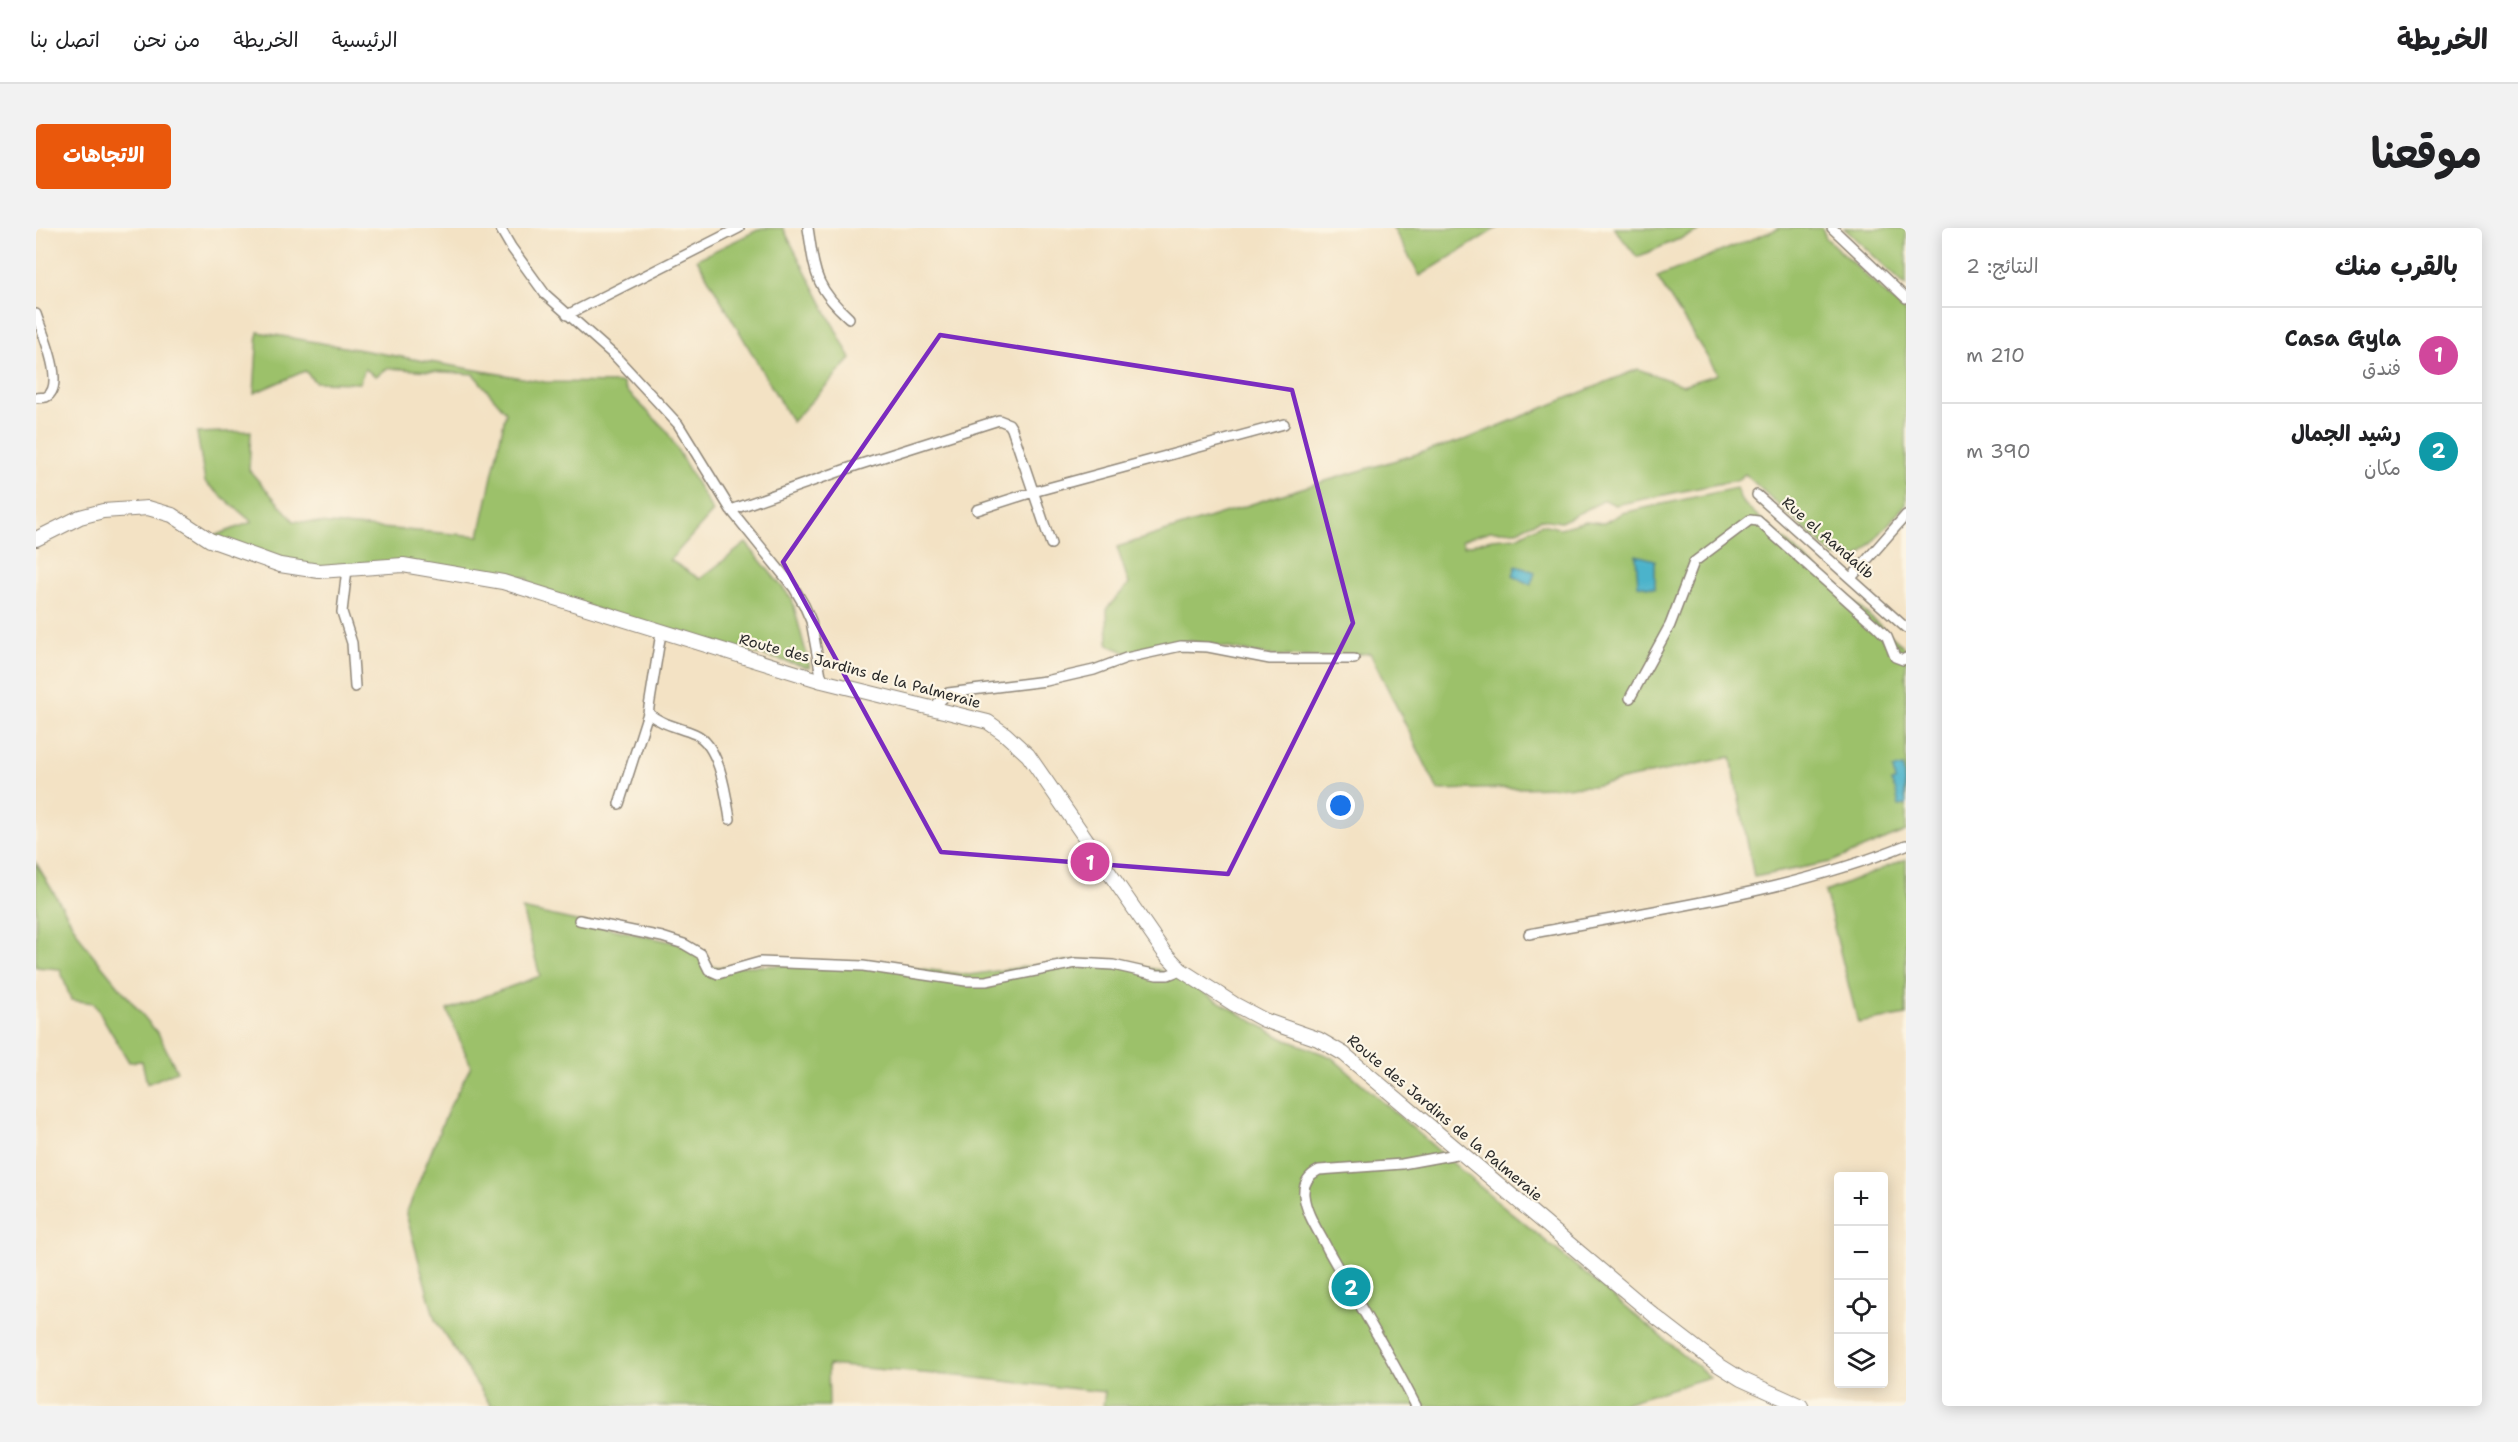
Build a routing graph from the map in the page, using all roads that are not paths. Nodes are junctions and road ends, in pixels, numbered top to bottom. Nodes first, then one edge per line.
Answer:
1 (500, 228) edge
2 (739, 228) edge
3 (808, 228) edge
4 (1832, 228) edge
5 (1906, 298) edge
6 (36, 314) edge
7 (567, 315) junction
8 (849, 318) dead end
9 (36, 398) edge
10 (1284, 424) dead end
11 (1033, 492) junction
12 (1757, 495) dead end
13 (731, 510) junction
14 (977, 510) dead end
15 (1906, 516) edge
16 (36, 539) edge
17 (1051, 544) dead end
18 (347, 569) junction
19 (1851, 578) junction
20 (1906, 627) edge
21 (661, 633) junction
22 (1906, 658) edge
23 (1354, 659) dead end
24 (822, 681) junction
25 (355, 687) dead end
26 (1630, 698) dead end
27 (933, 708) junction
28 (648, 713) junction
29 (619, 804) dead end
30 (730, 819) dead end
31 (1906, 845) edge
32 (579, 920) dead end
33 (1529, 934) dead end
34 (1181, 969) junction
35 (1462, 1153) junction
36 (1416, 1406) edge
37 (1801, 1406) edge

1 - 7 street
2 - 7 street
3 - 8 street
4 - 5 street
6 - 9 street
7 - 13 street
10 - 11 street
11 - 13 street
11 - 14 street
11 - 17 street
12 - 19 street, Rue el Aandalib
13 - 24 street
15 - 19 street
16 - 18 street, Route des Jardins de la Palmeraie
18 - 21 street, Route des Jardins de la Palmeraie
18 - 25 street
19 - 20 street, Rue el Aandalib
21 - 24 street, Route des Jardins de la Palmeraie
21 - 28 street
22 - 26 street
23 - 27 street
24 - 27 street, Route des Jardins de la Palmeraie
27 - 34 street, Route des Jardins de la Palmeraie
28 - 29 street
28 - 30 street
31 - 33 street
32 - 34 street
34 - 35 street, Route des Jardins de la Palmeraie
35 - 36 street
35 - 37 street, Route des Jardins de la Palmeraie

